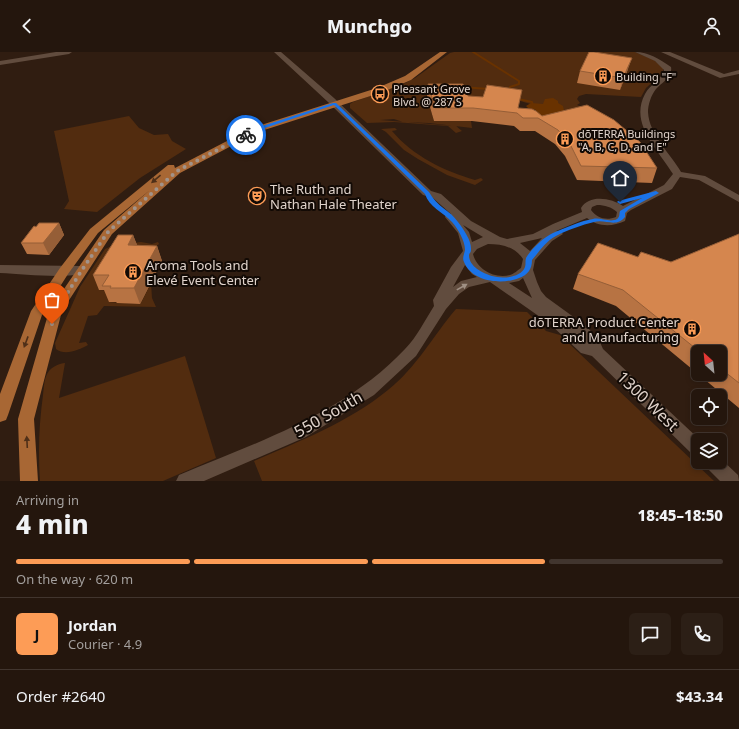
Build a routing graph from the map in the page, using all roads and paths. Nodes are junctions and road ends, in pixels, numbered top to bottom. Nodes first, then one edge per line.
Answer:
1 (69, 52) edge
2 (277, 52) edge
3 (434, 52) edge
4 (444, 52) edge
5 (638, 52) edge
6 (664, 52) edge
7 (52, 53) edge
8 (0, 63) edge
9 (739, 72) edge
10 (333, 102) junction
11 (678, 174) junction
12 (427, 193) junction
13 (656, 193) junction
14 (739, 199) edge
15 (610, 204) junction
16 (622, 212) junction
17 (588, 214) junction
18 (598, 220) junction
19 (501, 241) junction
20 (467, 253) junction
21 (528, 265) junction
22 (0, 269) edge
23 (82, 270) junction
24 (64, 271) junction
25 (492, 278) junction
26 (440, 306) junction
27 (597, 352) junction
28 (0, 415) edge
29 (691, 442) edge
30 (719, 469) edge
31 (29, 481) edge
32 (185, 481) edge
33 (732, 481) edge

1 - 7 street
2 - 10 street
3 - 10 main road
4 - 10 main road
5 - 11 street
6 - 9 street
7 - 8 street
10 - 12 street
10 - 23 main road
10 -> 24 main road
11 - 13 street
11 - 14 street
12 - 19 street
12 - 20 street
13 - 15 street
13 - 16 street
15 - 16 street
15 - 17 street
16 - 18 street
17 - 18 street
17 - 19 street
18 - 21 street
19 - 20 street
19 - 21 street
20 - 25 street
20 - 26 street
21 - 25 street
21 - 27 street
22 - 24 street
23 - 24 street
31 -> 23 main road
24 -> 28 main road
26 -> 25 street
25 - 27 street
26 - 32 street, 550 South
27 - 29 street, 1300 West
30 - 33 street

